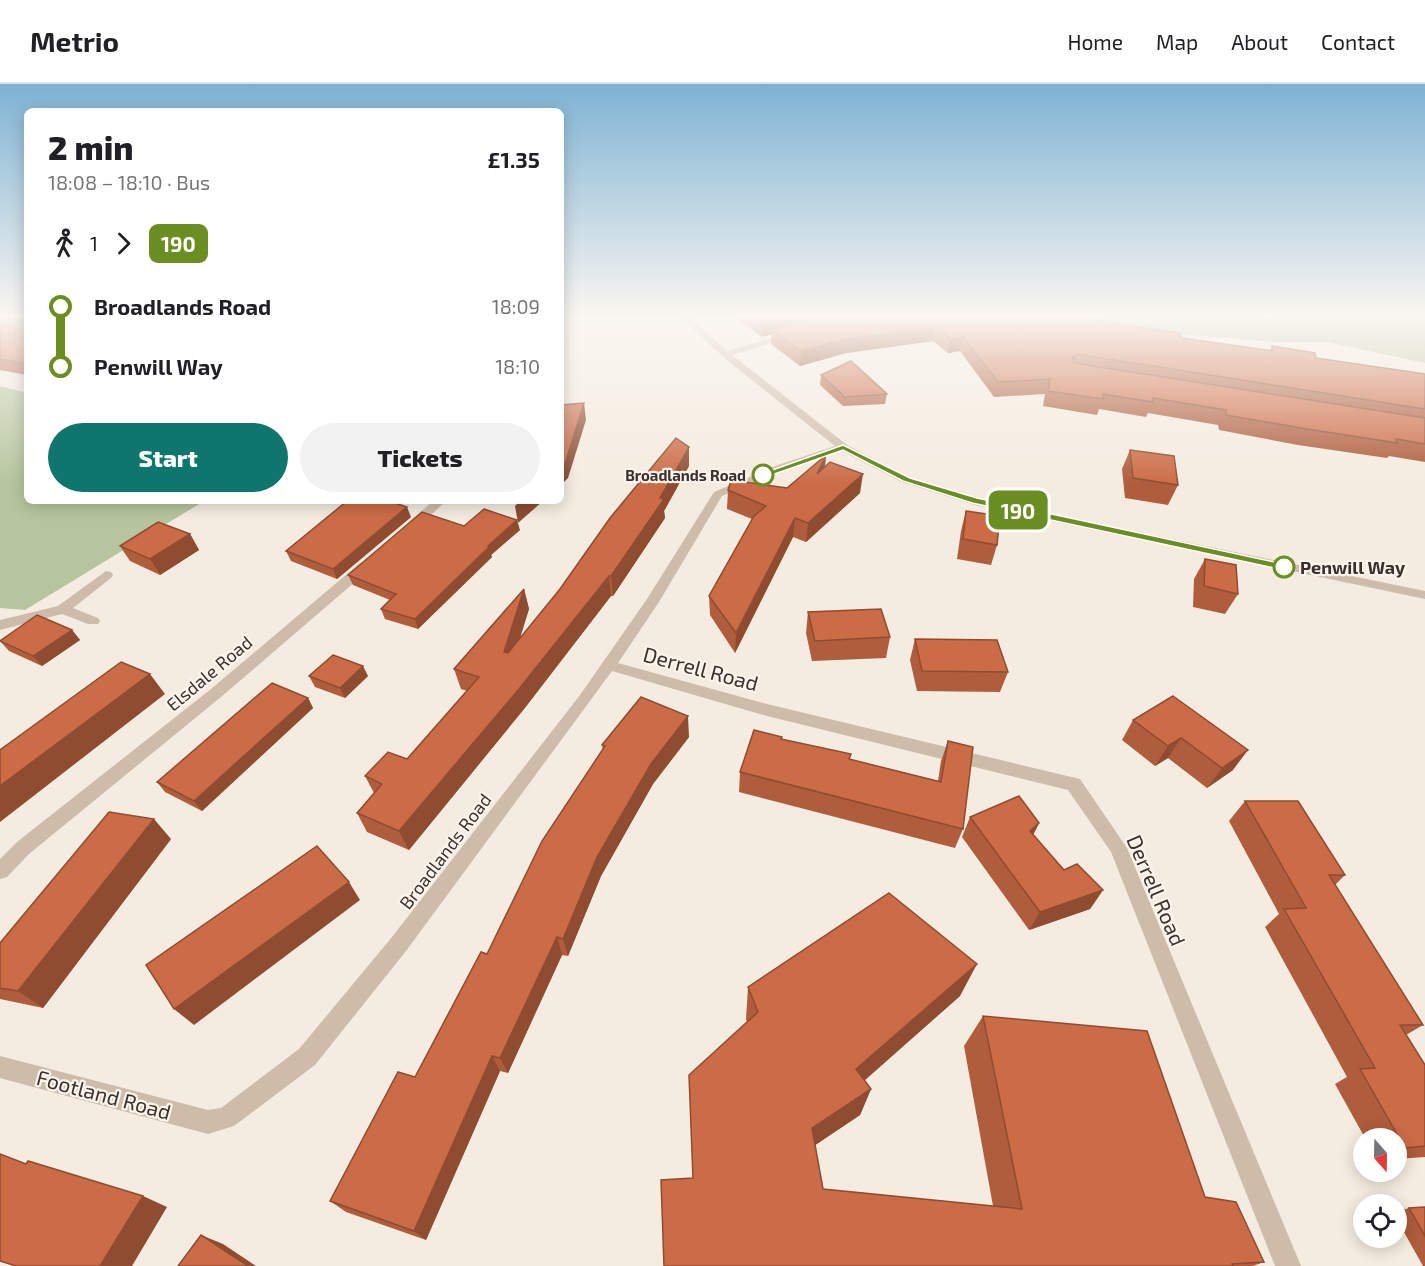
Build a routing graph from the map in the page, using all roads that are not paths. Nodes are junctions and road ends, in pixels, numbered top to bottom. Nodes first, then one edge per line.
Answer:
1 (751, 373) edge
2 (843, 447) junction
3 (437, 504) edge
4 (396, 539) edge
5 (379, 555) edge
6 (106, 574) dead end
7 (1425, 595) edge
8 (63, 609) junction
9 (93, 621) dead end
10 (0, 625) edge
11 (608, 665) junction
12 (0, 871) edge
13 (0, 1067) edge
14 (208, 1122) joint
15 (1288, 1266) edge

1 - 2 street
2 - 7 street
2 - 11 street, Broadlands Road
3 - 4 street
5 - 12 street, Elsdale Road
6 - 8 street
8 - 9 street
8 - 10 street
11 - 14 street, Broadlands Road
11 - 15 street, Derrell Road
13 - 14 street, Footland Road

